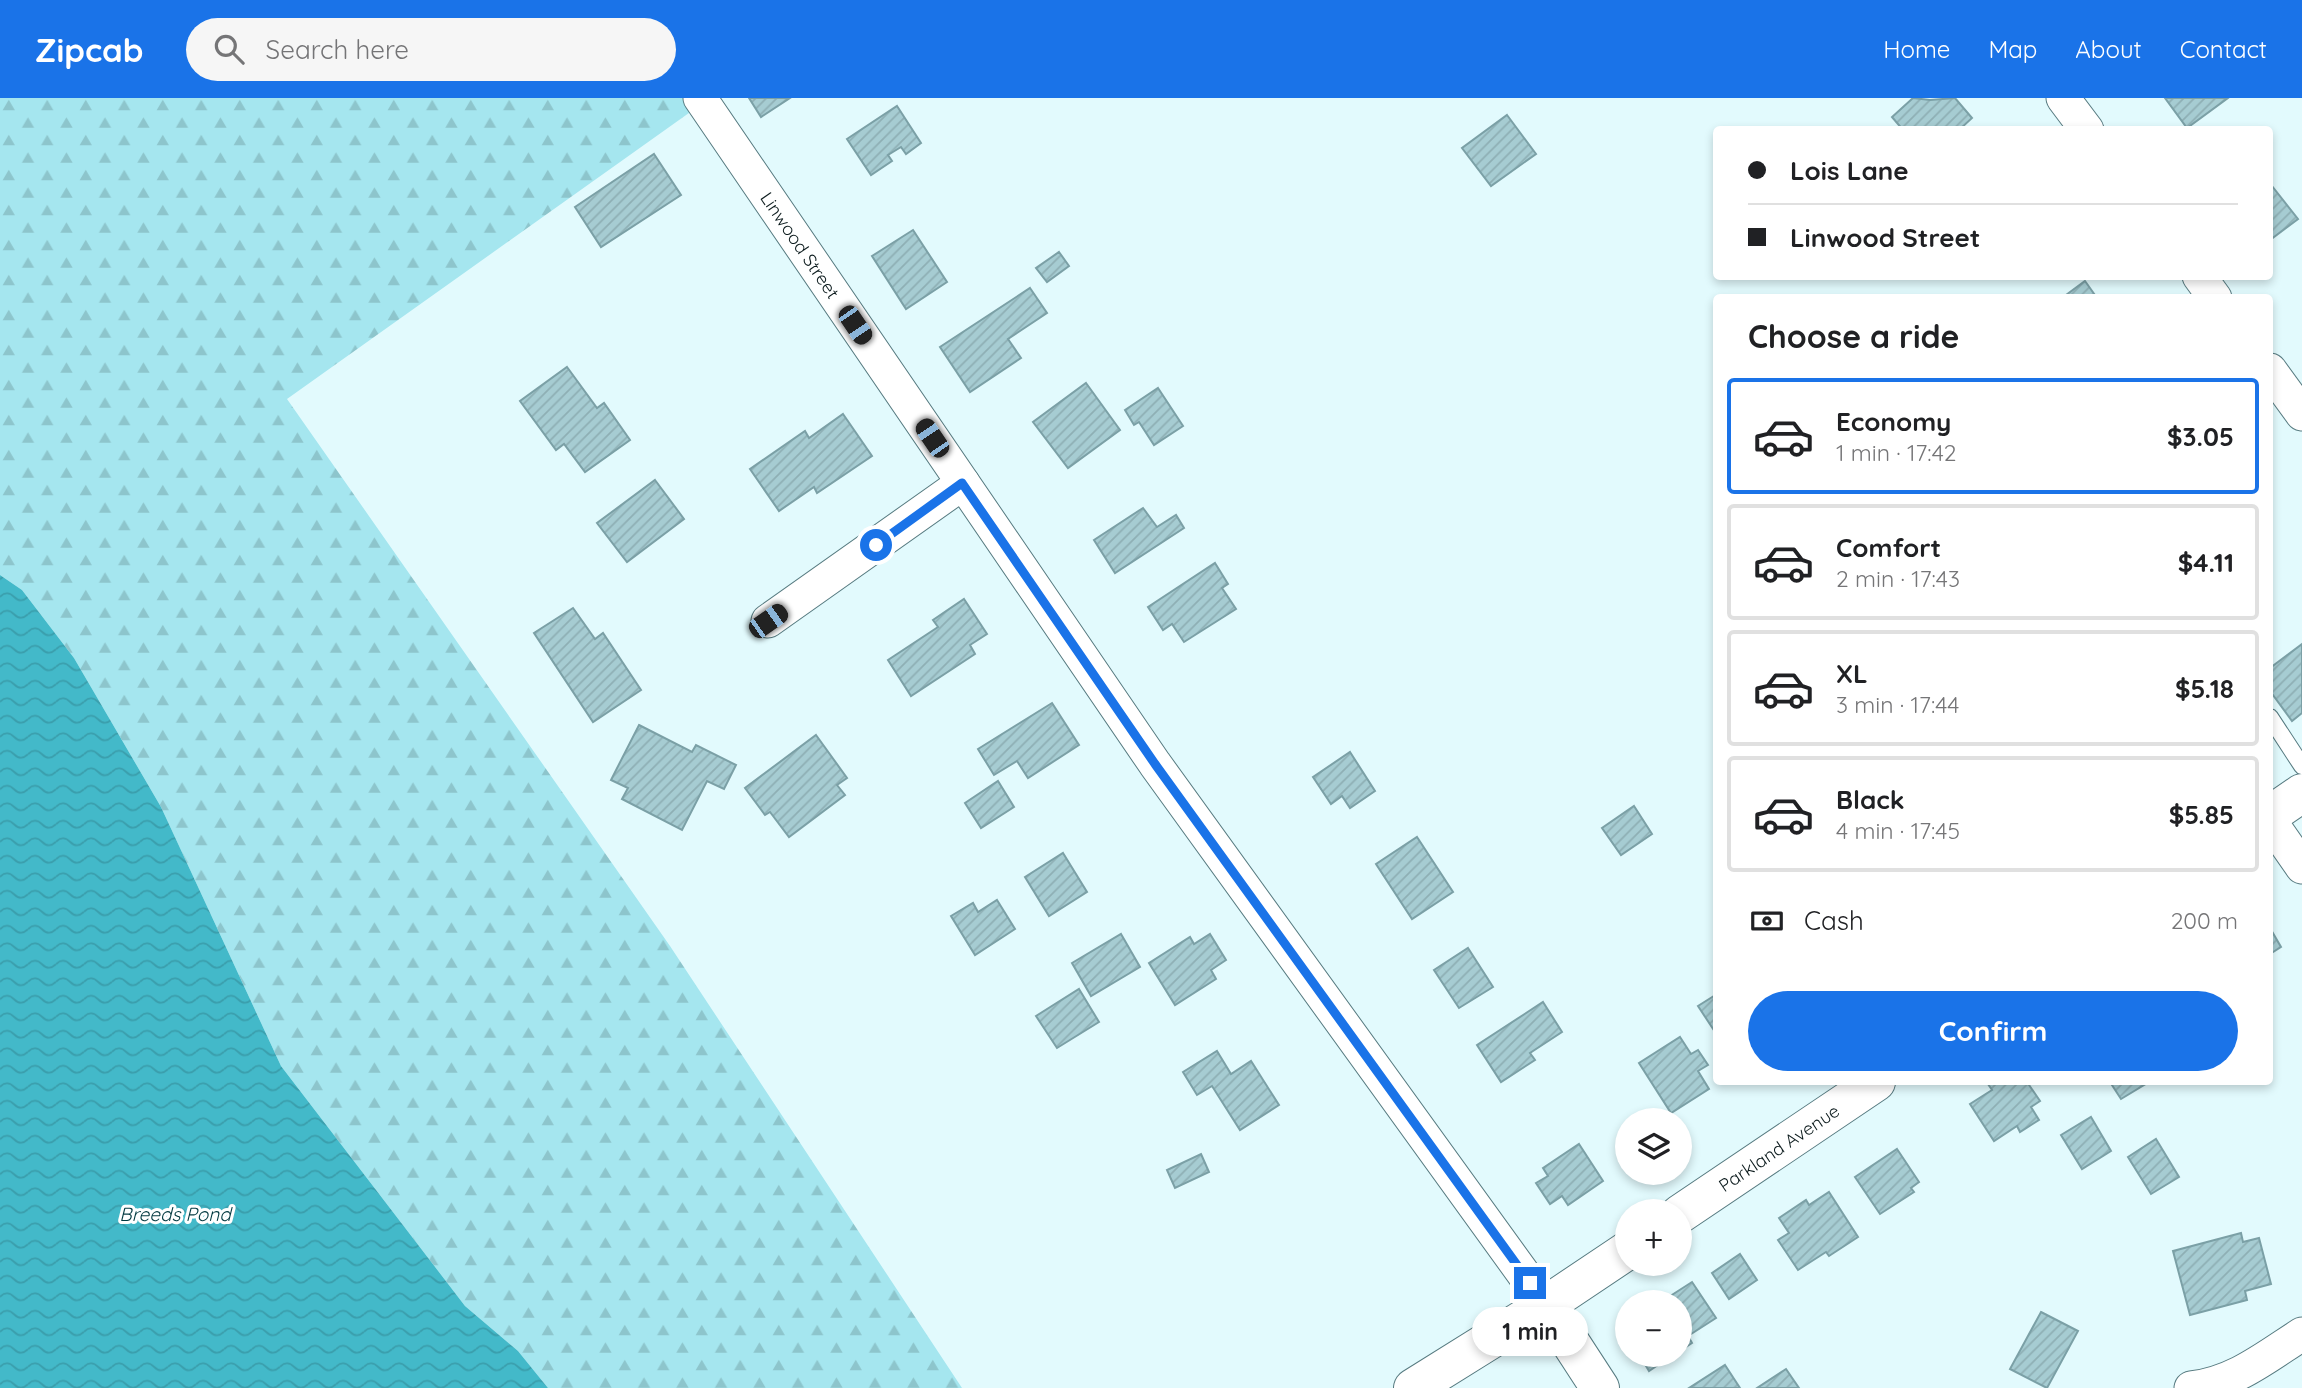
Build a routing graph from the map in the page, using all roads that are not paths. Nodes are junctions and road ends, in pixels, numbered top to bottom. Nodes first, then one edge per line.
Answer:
1 (700, 98) edge
2 (2063, 98) edge
3 (2084, 126) edge
4 (2273, 374) edge
5 (2302, 414) edge
6 (962, 483) junction
7 (768, 621) dead end
8 (2273, 722) edge
9 (2302, 766) edge
10 (2302, 793) edge
11 (2273, 813) edge
12 (2273, 825) edge
13 (2302, 867) edge
14 (1872, 1085) edge
15 (1692, 1206) edge
16 (1615, 1259) edge
17 (1546, 1305) junction
18 (2302, 1334) edge
19 (1413, 1388) edge
20 (1600, 1388) edge
21 (2191, 1388) edge

1 - 6 street, Linwood Street
2 - 3 street
4 - 5 street
6 - 7 street
6 - 17 street, Linwood Street
8 - 9 lane
10 - 11 main road
12 - 13 street
14 - 15 main road, Parkland Avenue
16 - 17 main road
17 - 19 main road
17 - 20 main road, Linwood Street
18 - 21 street

